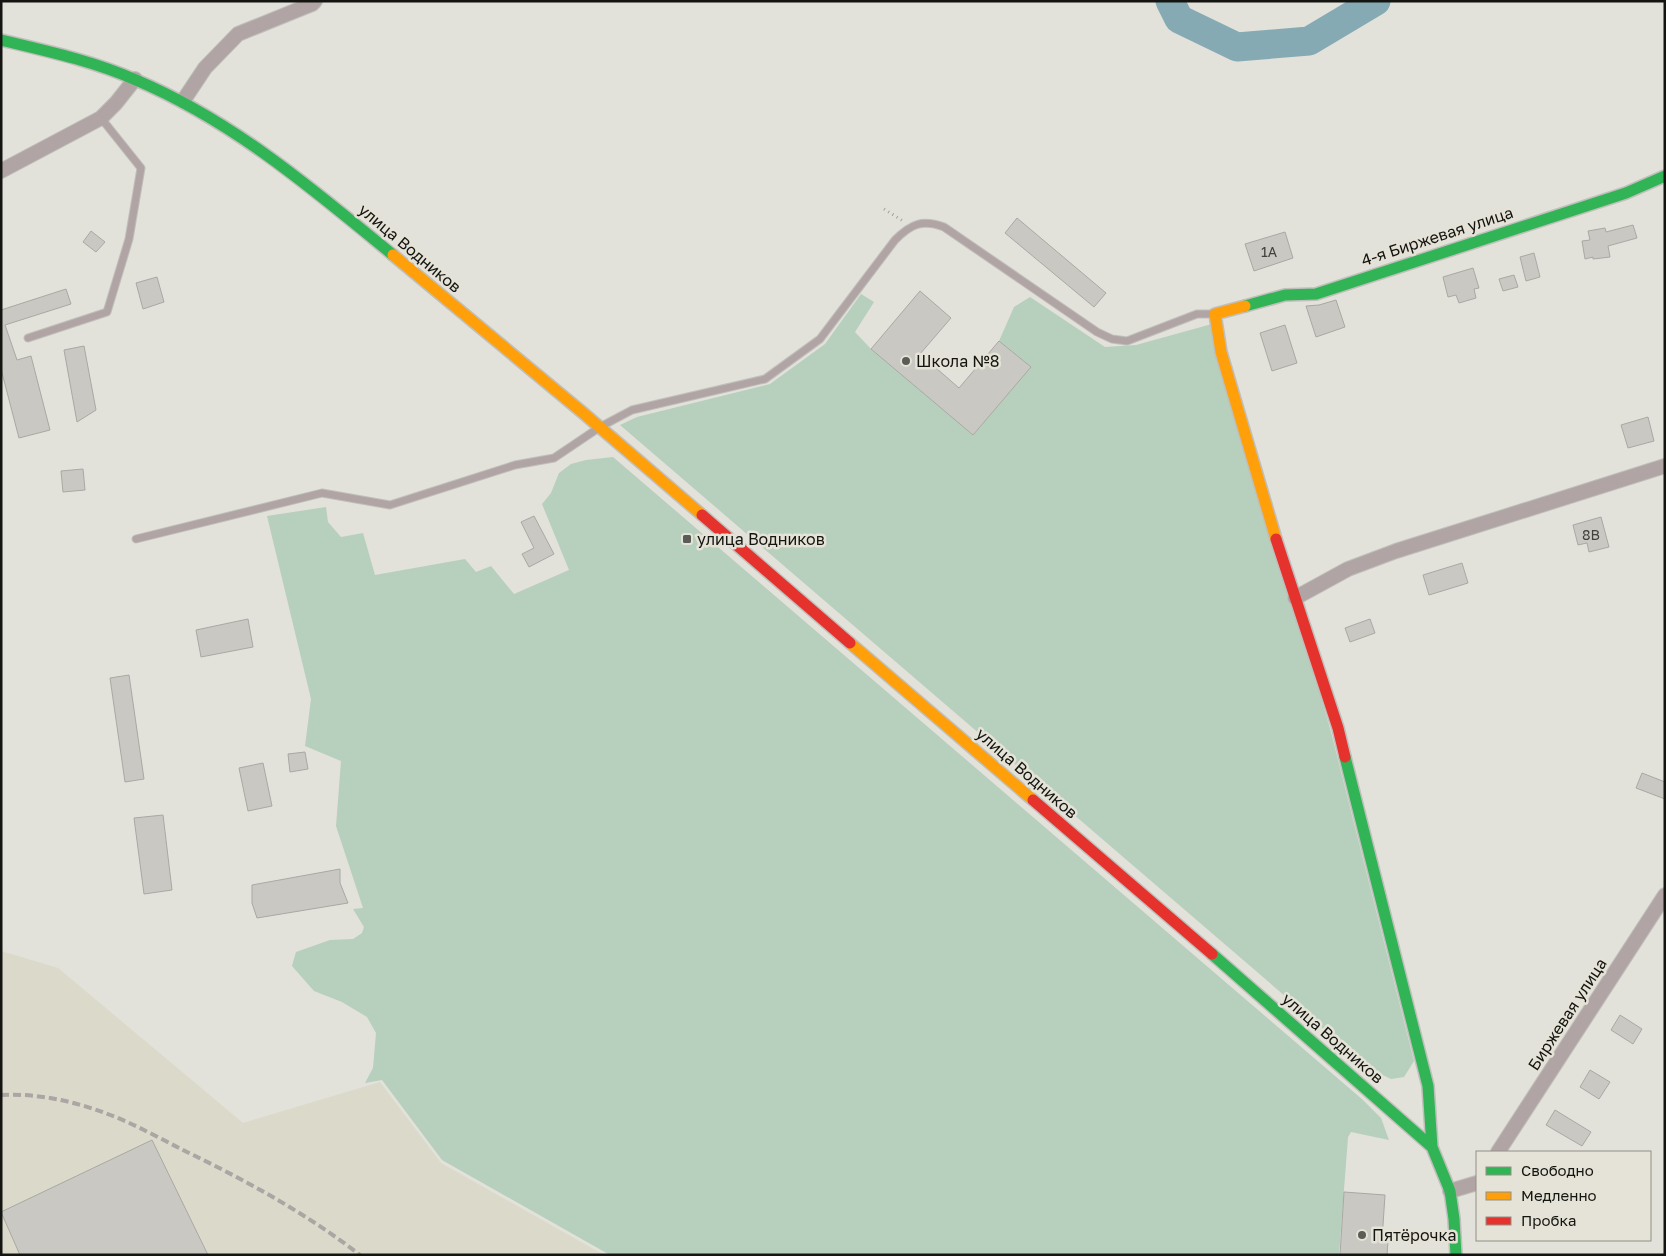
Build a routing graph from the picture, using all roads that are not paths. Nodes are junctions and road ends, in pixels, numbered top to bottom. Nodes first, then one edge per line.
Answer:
1 (316, 1) edge
2 (1, 40) edge
3 (135, 79) junction
4 (183, 102) junction
5 (101, 118) junction
6 (1, 171) edge
7 (1665, 176) edge
8 (1216, 314) junction
9 (28, 338) dead end
10 (600, 427) junction
11 (1665, 466) edge
12 (136, 539) dead end
13 (1295, 598) junction
14 (1665, 895) edge
15 (1432, 1147) junction
16 (1499, 1151) edge
17 (1476, 1183) edge
18 (1450, 1191) junction
19 (1456, 1255) edge

1 - 4 street
2 - 3 main road, улица Водников
3 - 4 main road, улица Водников
3 - 5 street
4 - 10 main road, улица Водников
5 - 6 street
5 - 9 lane
7 - 8 main road, 4-я Биржевая улица
8 - 10 lane
8 - 13 main road
10 - 12 lane
10 - 15 main road, улица Водников
11 - 13 street
13 - 15 main road
14 - 16 street, Биржевая улица
15 - 18 main road
17 - 18 street
18 - 19 main road

